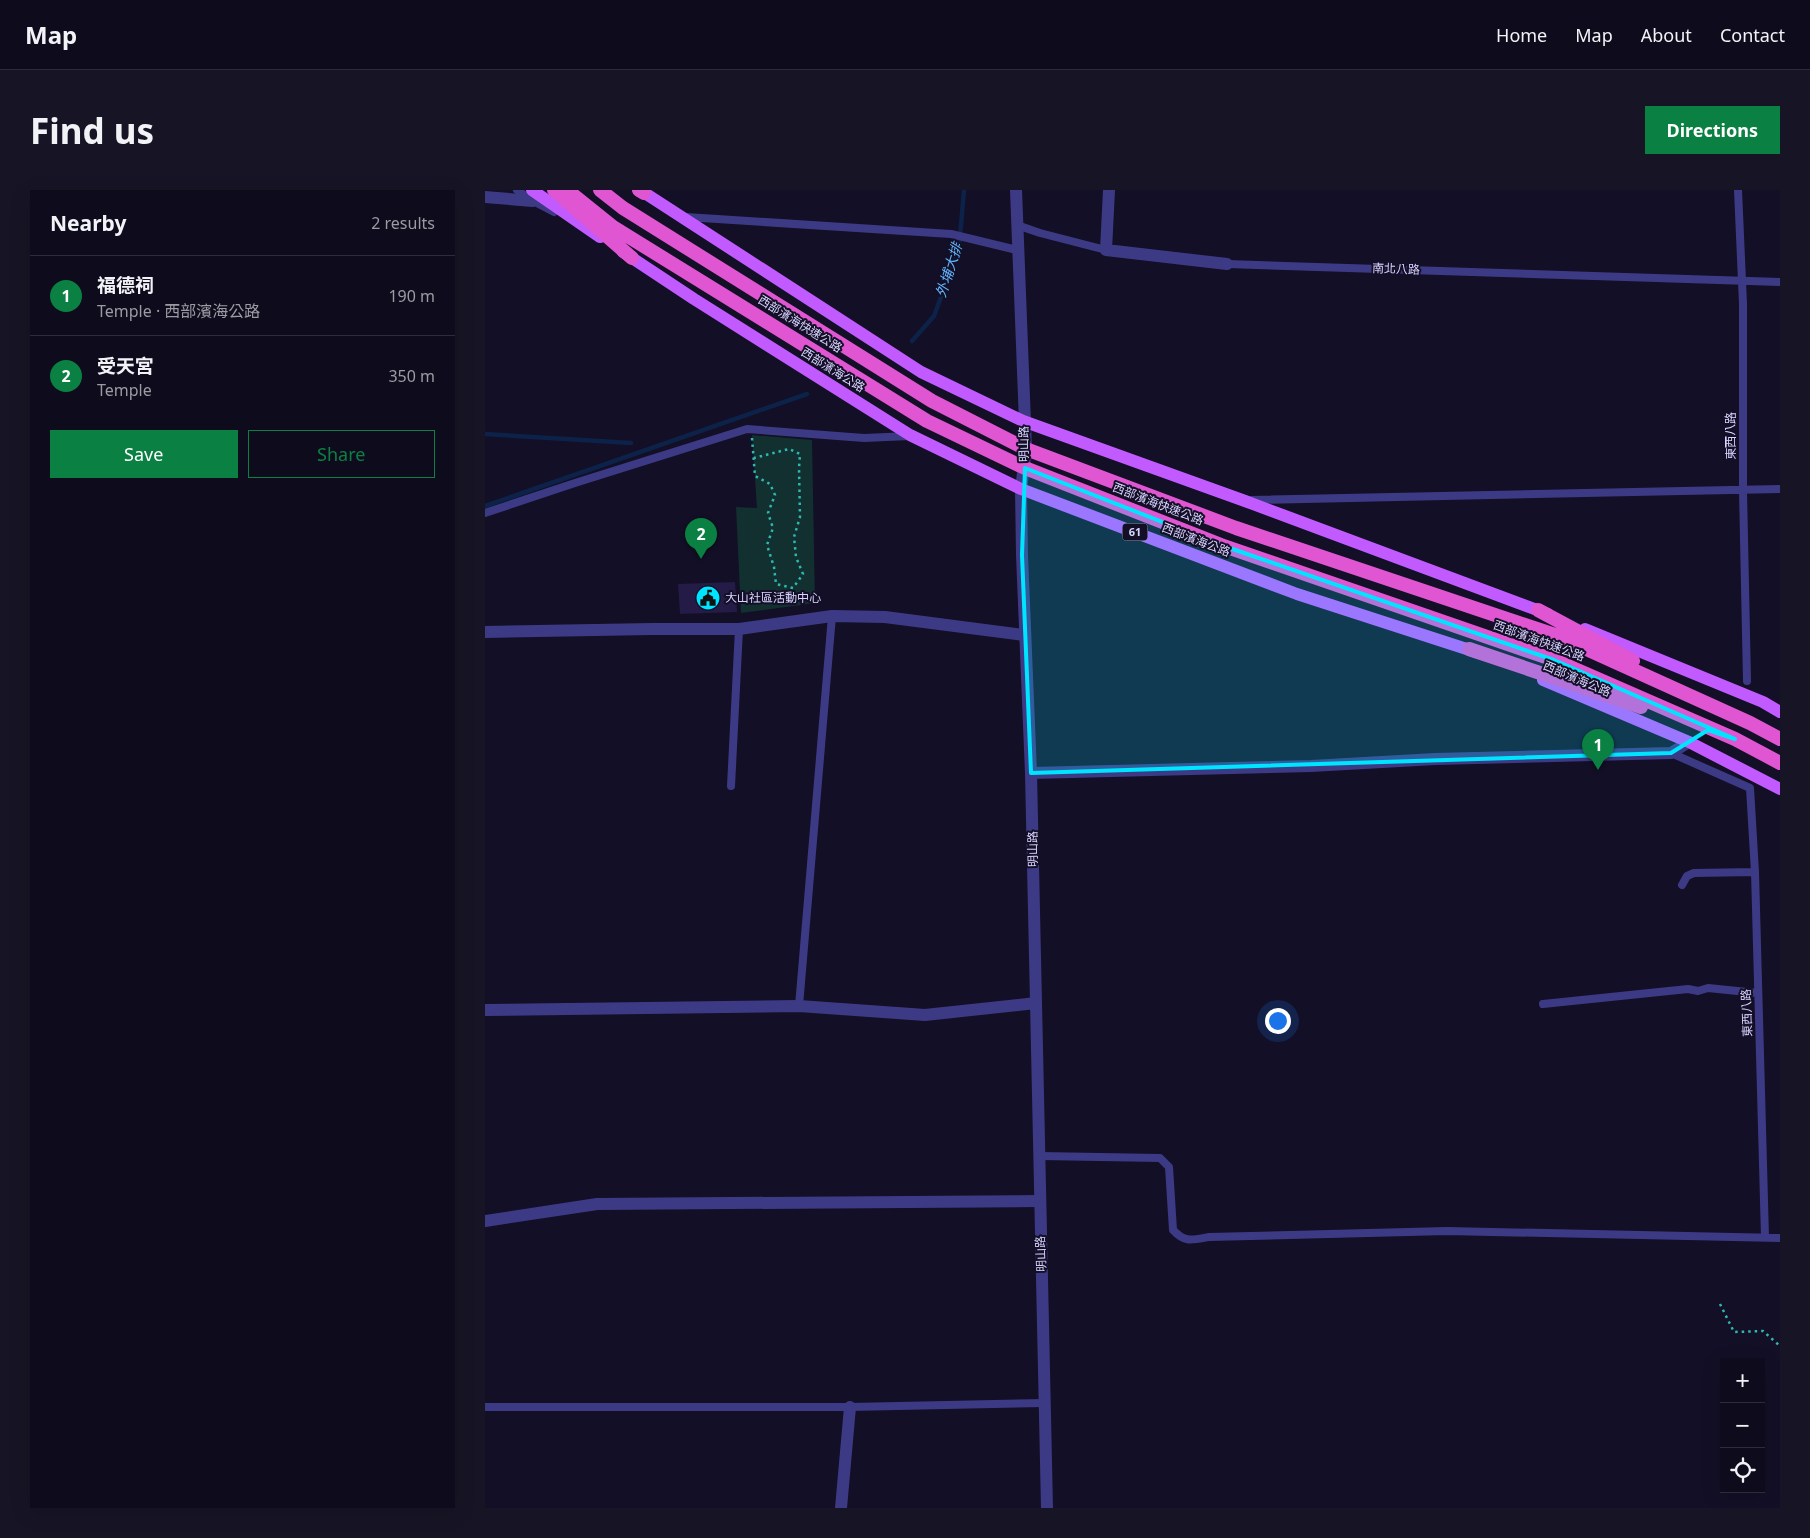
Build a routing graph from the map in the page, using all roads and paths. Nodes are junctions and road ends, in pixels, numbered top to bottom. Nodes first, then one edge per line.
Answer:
1 (517, 190) edge
2 (554, 190) edge
3 (567, 190) edge
4 (600, 190) edge
5 (1016, 190) edge
6 (1109, 190) edge
7 (1738, 190) edge
8 (641, 191) edge
9 (532, 195) edge
10 (485, 197) edge
11 (681, 216) junction
12 (1017, 225) junction
13 (1017, 250) junction
14 (1106, 250) junction
15 (632, 258) junction
16 (1227, 264) joint
17 (1742, 280) junction
18 (1780, 282) edge
19 (1023, 421) junction
20 (751, 429) junction
21 (912, 436) junction
22 (1026, 449) junction
23 (754, 458) junction
24 (1025, 468) junction
25 (1021, 489) junction
26 (1780, 489) edge
27 (1743, 491) junction
28 (1245, 501) junction
29 (485, 513) edge
30 (1538, 610) junction
31 (832, 616) junction
32 (739, 629) junction
33 (485, 632) edge
34 (1025, 635) junction
35 (1469, 649) junction
36 (1747, 681) dead end
37 (1780, 712) edge
38 (1750, 723) junction
39 (1735, 739) junction
40 (1780, 739) edge
41 (1689, 742) junction
42 (1671, 753) junction
43 (1780, 763) edge
44 (1031, 773) junction
45 (731, 786) dead end
46 (1780, 788) edge
47 (1755, 872) junction
48 (1681, 885) dead end
49 (1757, 993) junction
50 (1036, 1003) junction
51 (1543, 1004) dead end
52 (799, 1006) junction
53 (485, 1010) edge
54 (1040, 1156) junction
55 (1040, 1201) junction
56 (485, 1221) edge
57 (1765, 1237) junction
58 (1780, 1238) edge
59 (1720, 1304) dead end
60 (1780, 1346) edge
61 (1045, 1403) junction
62 (850, 1406) junction
63 (485, 1407) edge
64 (841, 1508) edge
65 (1047, 1508) edge

1 - 9 lane
2 - 15 highway
3 - 24 highway, 西部濱海快速公路 / 61
4 - 22 highway, 西部濱海快速公路
5 - 12 street, 明山路
6 - 14 street
7 - 17 lane, 東西八路
8 - 11 main road
9 - 10 street
9 - 15 main road, 西部濱海公路 / 61
11 - 13 lane
11 - 19 main road
12 - 13 street, 明山路
12 - 14 lane, 南北八路
13 - 19 street, 明山路
14 - 16 street, 南北八路
15 - 21 main road, 西部濱海公路 / 61
16 - 17 lane, 南北八路
17 - 18 lane, 南北八路
17 - 27 lane, 東西八路
19 - 22 street, 明山路
19 - 28 main road
20 - 21 lane
20 - 23 path
20 - 29 lane
21 - 25 main road, 西部濱海公路 / 61
22 - 24 street, 明山路
22 - 38 highway, 西部濱海快速公路
23 - 23 path
24 - 25 street, 明山路
24 - 39 highway, 西部濱海快速公路 / 61
25 - 34 street, 明山路
25 - 35 main road, 西部濱海公路 / 61
26 - 27 lane
27 - 28 lane
27 - 36 lane, 東西八路
28 - 30 main road
30 - 37 main road
30 - 38 highway
31 - 32 street
31 - 34 street
31 - 52 lane
32 - 33 street
32 - 45 lane
34 - 44 street, 明山路
35 - 39 highway
35 - 41 main road, 西部濱海公路 / 61
38 - 40 highway, 西部濱海快速公路
39 - 43 highway, 西部濱海快速公路 / 61
41 - 42 street
41 - 46 main road, 西部濱海公路 / 61
42 - 44 street
42 - 47 lane, 東西八路
44 - 50 street, 明山路
47 - 48 lane
47 - 49 lane, 東西八路
49 - 51 lane
49 - 57 lane, 東西八路
50 - 52 street
50 - 54 street, 明山路
52 - 53 street
54 - 55 street, 明山路
54 - 57 lane
55 - 56 street
55 - 61 street, 明山路
57 - 58 lane
59 - 60 path
61 - 62 lane
61 - 65 street, 明山路
62 - 63 lane
62 - 64 street

